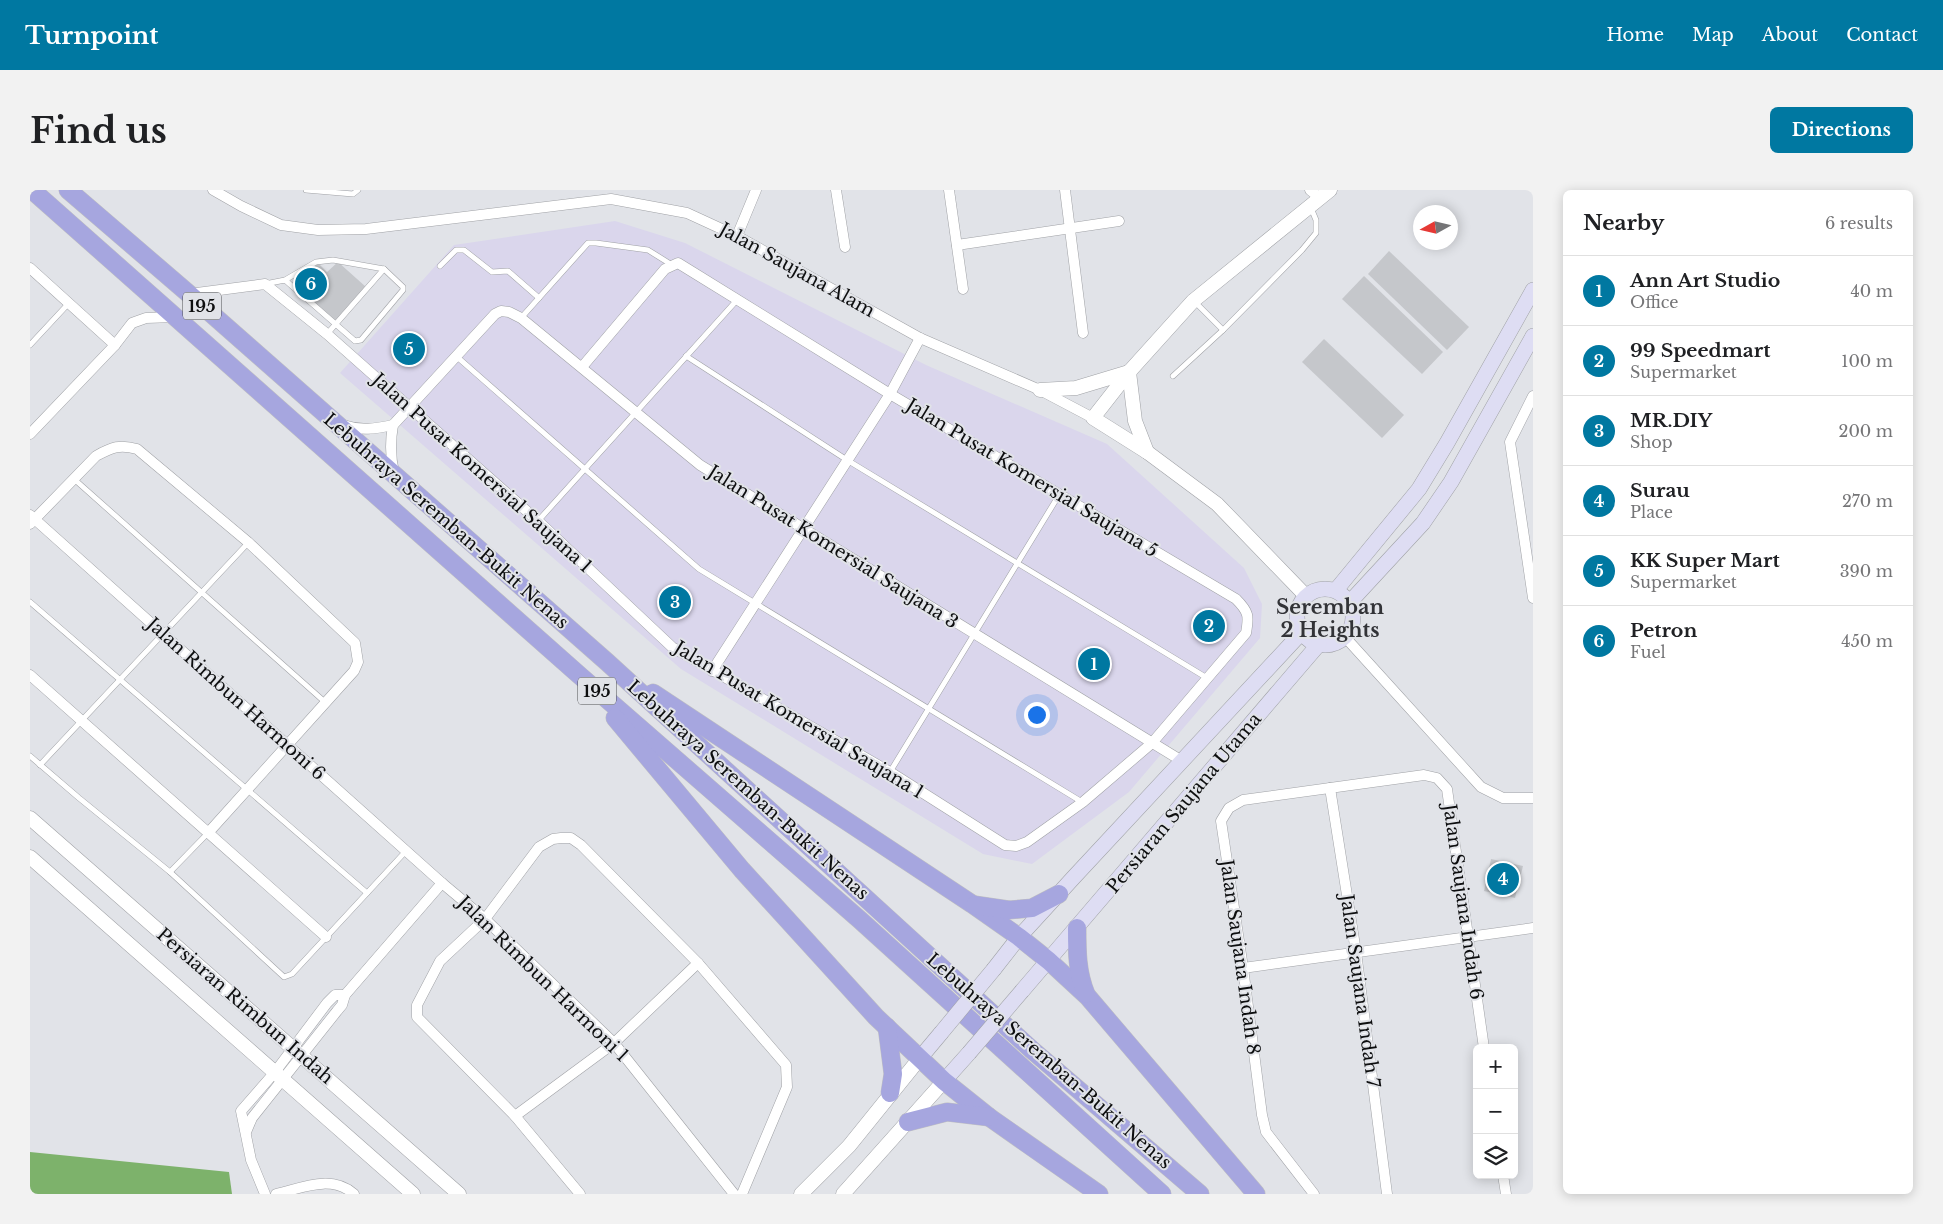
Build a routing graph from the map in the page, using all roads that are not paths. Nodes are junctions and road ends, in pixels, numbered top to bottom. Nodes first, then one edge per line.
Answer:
1 (32, 190) edge
2 (68, 190) edge
3 (214, 190) edge
4 (306, 190) edge
5 (358, 190) edge
6 (756, 190) edge
7 (836, 190) edge
8 (949, 190) edge
9 (1065, 190) edge
10 (1317, 196) edge
11 (1119, 221) dead end
12 (1070, 229) junction
13 (737, 236) junction
14 (957, 246) junction
15 (845, 247) dead end
16 (672, 265) junction
17 (440, 266) dead end
18 (30, 268) edge
19 (384, 269) junction
20 (285, 280) junction
21 (265, 284) junction
22 (963, 289) dead end
23 (1533, 290) edge
24 (189, 294) junction
25 (539, 298) junction
26 (738, 299) junction
27 (1193, 301) junction
28 (70, 302) junction
29 (176, 317) junction
30 (521, 318) junction
31 (336, 326) junction
32 (1223, 330) junction
33 (1083, 333) dead end
34 (327, 334) junction
35 (1533, 336) edge
36 (920, 338) junction
37 (30, 345) edge
38 (115, 345) junction
39 (456, 356) junction
40 (686, 356) junction
41 (582, 366) junction
42 (1129, 372) junction
43 (1172, 376) dead end
44 (1040, 390) junction
45 (890, 394) junction
46 (1533, 396) edge
47 (409, 407) junction
48 (635, 412) junction
49 (1093, 418) junction
50 (334, 423) junction
51 (393, 425) junction
52 (30, 434) edge
53 (1147, 452) junction
54 (847, 460) junction
55 (585, 469) junction
56 (395, 476) junction
57 (74, 479) junction
58 (1059, 495) junction
59 (31, 519) edge
60 (538, 521) junction
61 (803, 529) junction
62 (248, 542) junction
63 (1018, 562) junction
64 (1531, 575) edge
65 (1336, 590) junction
66 (201, 592) junction
67 (1306, 596) junction
68 (1533, 598) edge
69 (30, 602) edge
70 (1350, 602) junction
71 (756, 603) junction
72 (1302, 632) junction
73 (163, 634) junction
74 (974, 634) junction
75 (1345, 637) junction
76 (1319, 644) junction
77 (607, 662) junction
78 (712, 671) junction
79 (578, 674) junction
80 (30, 676) edge
81 (1208, 678) junction
82 (120, 680) junction
83 (326, 703) junction
84 (928, 708) junction
85 (81, 721) junction
86 (1152, 743) junction
87 (288, 746) junction
88 (30, 756) edge
89 (1182, 762) junction
90 (40, 765) junction
91 (890, 772) junction
92 (1330, 788) junction
93 (247, 790) junction
94 (1533, 798) edge
95 (1083, 802) junction
96 (30, 818) edge
97 (208, 833) junction
98 (406, 851) junction
99 (30, 858) edge
100 (170, 872) junction
101 (442, 883) junction
102 (367, 893) junction
103 (1059, 894) junction
104 (972, 904) junction
105 (485, 919) junction
106 (1077, 928) junction
107 (1533, 928) edge
108 (326, 937) junction
109 (1019, 937) junction
110 (1467, 937) junction
111 (1356, 952) junction
112 (1049, 961) junction
113 (698, 963) junction
114 (1243, 968) junction
115 (1088, 997) junction
116 (887, 1027) junction
117 (614, 1043) junction
118 (1483, 1044) edge
119 (297, 1051) junction
120 (920, 1058) junction
121 (280, 1075) junction
122 (944, 1081) junction
123 (890, 1094) junction
124 (515, 1116) junction
125 (989, 1117) junction
126 (908, 1122) junction
127 (1504, 1179) edge
128 (265, 1194) edge
129 (276, 1194) edge
130 (354, 1194) edge
131 (413, 1194) edge
132 (459, 1194) edge
133 (580, 1194) edge
134 (734, 1194) edge
135 (742, 1194) edge
136 (801, 1194) edge
137 (843, 1194) edge
138 (1099, 1194) edge
139 (1162, 1194) edge
140 (1200, 1194) edge
141 (1256, 1194) edge
142 (1314, 1194) edge
143 (1387, 1194) edge
144 (1506, 1194) edge

1 - 29 highway, Lebuhraya Seremban-Bukit Nenas / 195
2 - 24 highway, Lebuhraya Seremban-Bukit Nenas / 195
3 - 13 street, Jalan Saujana Alam
4 - 5 lane
6 - 13 street
7 - 15 street
8 - 14 street
9 - 12 street
10 - 27 street
10 - 32 lane
11 - 12 street
12 - 14 street
12 - 33 street
13 - 36 street, Jalan Saujana Alam
14 - 22 street
16 - 25 lane
16 - 26 street, Jalan Pusat Komersial Saujana 5
16 - 41 street
17 - 25 lane
18 - 28 street
19 - 20 lane
19 - 31 lane
19 - 31 lane
20 - 21 lane
20 - 31 lane
21 - 24 street
21 - 34 street, Jalan Pusat Komersial Saujana 1
23 - 65 main road
24 - 50 highway, Lebuhraya Seremban-Bukit Nenas / 195
25 - 30 lane
26 - 40 lane
26 - 45 street, Jalan Pusat Komersial Saujana 5
27 - 32 lane
27 - 42 street
28 - 37 lane
28 - 38 street
29 - 38 street
29 - 79 highway, Lebuhraya Seremban-Bukit Nenas / 195
30 - 39 street, Jalan Pusat Komersial Saujana 3
30 - 41 street, Jalan Pusat Komersial Saujana 3
31 - 34 lane
32 - 43 lane
34 - 47 street, Jalan Pusat Komersial Saujana 1
35 - 70 main road
36 - 44 street, Jalan Saujana Alam
36 - 45 street
38 - 52 street
39 - 47 street
39 - 55 lane
40 - 48 lane
40 - 54 lane
41 - 48 street, Jalan Pusat Komersial Saujana 3
42 - 44 street
42 - 49 street
42 - 53 street
44 - 49 street, Jalan Saujana Alam
45 - 54 street
45 - 58 street, Jalan Pusat Komersial Saujana 5
46 - 64 street
47 - 51 street
47 - 60 street, Jalan Pusat Komersial Saujana 1
48 - 55 lane
48 - 61 street, Jalan Pusat Komersial Saujana 3
49 - 53 street, Jalan Saujana Alam
50 - 51 street
50 - 56 highway, Lebuhraya Seremban-Bukit Nenas / 195
51 - 56 street
53 - 67 street, Jalan Saujana Alam
54 - 61 street
54 - 63 lane
55 - 60 lane
55 - 71 lane
56 - 77 highway, Lebuhraya Seremban-Bukit Nenas / 195
57 - 59 street
57 - 62 street
57 - 66 lane
58 - 63 lane
58 - 81 street, Jalan Pusat Komersial Saujana 5
59 - 73 street, Jalan Rimbun Harmoni 6
60 - 78 street, Jalan Pusat Komersial Saujana 1
61 - 71 street
61 - 74 street, Jalan Pusat Komersial Saujana 3
62 - 66 lane
62 - 83 street
63 - 74 lane
63 - 81 lane
64 - 68 street
65 - 67 main road
65 - 70 main road
66 - 73 lane
66 - 83 lane
67 - 72 main road
69 - 82 lane
70 - 75 main road
71 - 78 street
71 - 84 lane
72 - 76 main road
72 - 89 main road, Persiaran Saujana Utama
73 - 82 lane
73 - 87 street, Jalan Rimbun Harmoni 6
74 - 84 lane
74 - 86 street, Jalan Pusat Komersial Saujana 3
75 - 76 main road
75 - 94 street
76 - 106 main road, Persiaran Saujana Utama
77 - 104 highway
77 - 140 highway, Lebuhraya Seremban-Bukit Nenas / 195
78 - 91 street, Jalan Pusat Komersial Saujana 1
79 - 116 highway
79 - 139 highway, Lebuhraya Seremban-Bukit Nenas / 195
80 - 85 street
81 - 86 street, Jalan Pusat Komersial Saujana 5
82 - 85 lane
82 - 93 lane
83 - 87 street
84 - 91 lane
84 - 95 lane
85 - 90 lane
85 - 97 street
86 - 89 street, Jalan Pusat Komersial Saujana 3
86 - 95 street, Jalan Pusat Komersial Saujana 1
87 - 93 street
87 - 98 street, Jalan Rimbun Harmoni 6
88 - 90 lane
89 - 103 main road, Persiaran Saujana Utama
90 - 100 lane
91 - 95 street, Jalan Pusat Komersial Saujana 1
92 - 110 street, Jalan Saujana Indah 6
92 - 111 street, Jalan Saujana Indah 7
92 - 114 street, Jalan Saujana Indah 8
93 - 97 street
93 - 102 lane
96 - 119 street, Persiaran Rimbun Indah
97 - 100 lane
97 - 108 street
98 - 101 street, Jalan Rimbun Harmoni 6
98 - 102 lane
99 - 121 street, Persiaran Rimbun Indah
100 - 108 lane
101 - 105 street, Jalan Rimbun Harmoni 1
101 - 119 street
102 - 108 lane
103 - 104 highway
103 - 109 main road, Persiaran Saujana Utama
104 - 109 highway
105 - 113 street
105 - 117 street, Jalan Rimbun Harmoni 1
105 - 124 street
106 - 112 main road, Persiaran Saujana Utama
106 - 115 highway
107 - 110 street
109 - 112 highway
109 - 120 main road, Persiaran Saujana Utama, bridge
110 - 111 street
110 - 118 street, Jalan Saujana Indah 6
111 - 114 street
111 - 143 street, Jalan Saujana Indah 7
112 - 115 highway
112 - 122 main road, Persiaran Saujana Utama, bridge
113 - 117 street
113 - 135 street
114 - 142 street, Jalan Saujana Indah 8
115 - 141 highway
116 - 120 highway
116 - 123 highway
117 - 124 street
117 - 134 street, Jalan Rimbun Harmoni 1
119 - 121 street
119 - 132 street, Persiaran Rimbun Indah
120 - 122 highway
120 - 123 street
121 - 128 street
121 - 131 street, Persiaran Rimbun Indah
122 - 125 highway
122 - 126 street
123 - 136 street
124 - 133 street
125 - 126 highway
125 - 138 highway
126 - 137 street
127 - 144 street
129 - 130 street

